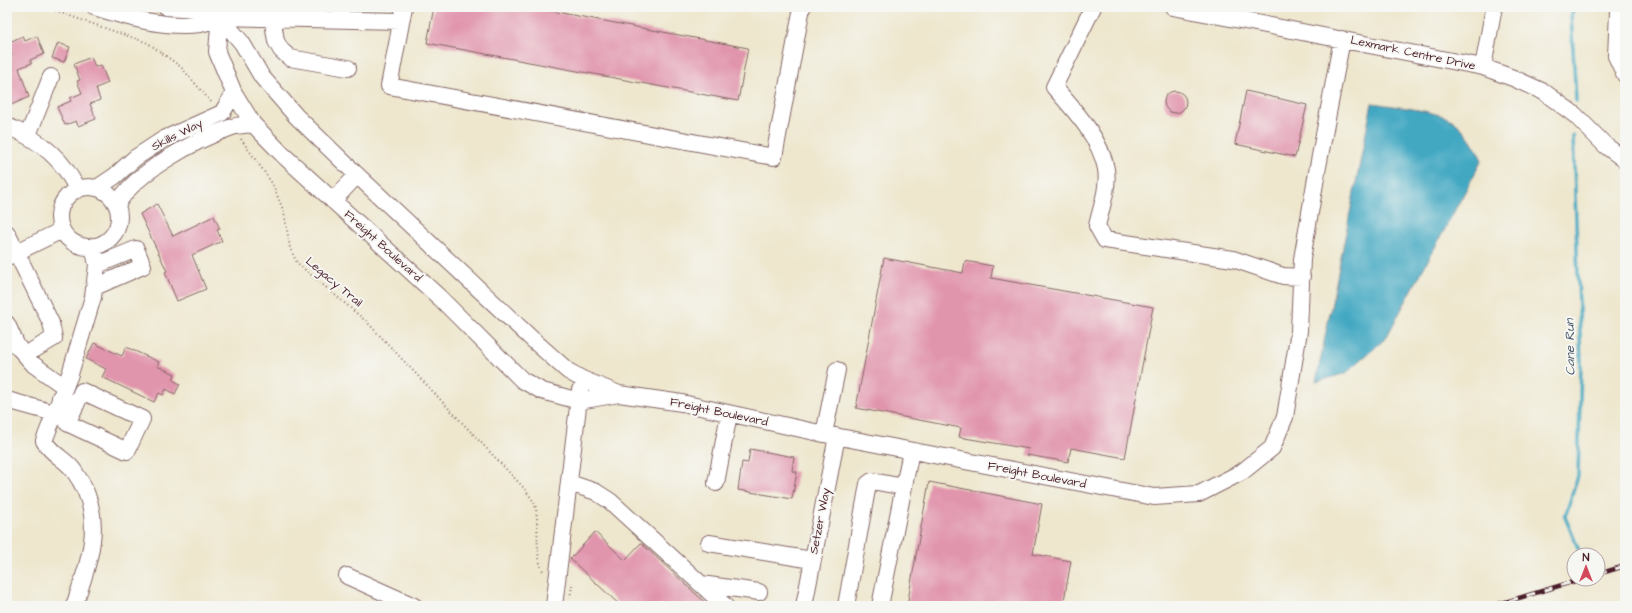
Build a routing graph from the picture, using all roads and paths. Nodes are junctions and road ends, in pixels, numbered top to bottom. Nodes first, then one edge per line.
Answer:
1 (44, 7) edge
2 (94, 7) edge
3 (166, 7) edge
4 (802, 7) edge
5 (1093, 7) edge
6 (1173, 7) edge
7 (1494, 7) edge
8 (1620, 7) edge
9 (273, 11) edge
10 (220, 12) edge
11 (402, 14) edge
12 (1342, 39) junction
13 (1620, 52) edge
14 (1483, 67) junction
15 (348, 68) dead end
16 (1625, 75) edge
17 (51, 77) dead end
18 (234, 93) junction
19 (222, 113) junction
20 (254, 124) junction
21 (7, 126) edge
22 (233, 127) junction
23 (28, 135) junction
24 (1625, 160) edge
25 (357, 175) junction
26 (97, 188) junction
27 (77, 190) junction
28 (333, 201) junction
29 (117, 205) junction
30 (62, 230) junction
31 (7, 233) edge
32 (93, 246) junction
33 (12, 255) edge
34 (97, 265) junction
35 (1302, 277) junction
36 (95, 287) junction
37 (7, 324) edge
38 (25, 355) junction
39 (837, 370) dead end
40 (582, 379) junction
41 (62, 392) junction
42 (619, 394) junction
43 (7, 400) edge
44 (579, 401) junction
45 (76, 405) junction
46 (54, 413) junction
47 (729, 414) junction
48 (830, 435) junction
49 (911, 451) junction
50 (570, 483) junction
51 (716, 483) dead end
52 (904, 487) junction
53 (709, 543) dead end
54 (812, 560) junction
55 (546, 574) dead end
56 (348, 576) dead end
57 (701, 584) junction
58 (759, 592) dead end
59 (74, 606) edge
60 (414, 606) edge
61 (554, 606) edge
62 (725, 606) edge
63 (804, 606) edge
64 (846, 606) edge
65 (880, 606) edge

1 - 19 path
2 - 10 street
3 - 10 street, Freight Boulevard
4 - 11 street
5 - 35 street
6 - 12 street, Lexmark Centre Drive
7 - 14 street
8 - 13 street
9 - 10 street
9 - 11 street
9 - 15 street
10 - 18 street, Freight Boulevard
10 - 25 street, Freight Boulevard
12 - 14 street, Lexmark Centre Drive
12 - 35 street, Freight Boulevard
13 - 16 street
14 - 24 street, Lexmark Centre Drive
17 - 23 street
18 - 19 street
18 - 20 street, Freight Boulevard
19 - 26 street, Skills Way
20 - 22 street, Skills Way
20 - 28 street, Freight Boulevard
21 - 23 street
22 - 29 street, Skills Way
22 - 55 path, Legacy Trail
23 - 27 street
25 - 28 street
25 - 40 street, Freight Boulevard
26 - 27 street, Skills Way
26 - 29 street
27 - 30 street
28 - 44 street, Freight Boulevard
29 - 32 street
30 - 32 street
30 - 33 street
31 - 33 street
32 - 34 street
33 - 38 street
34 - 36 street
34 - 36 street
35 - 49 street, Freight Boulevard
36 - 41 street
37 - 38 street
38 - 41 street
39 - 48 street, Setzer Way
40 - 42 street, Freight Boulevard
40 - 44 street
41 - 45 street
41 - 46 street
42 - 44 street, Freight Boulevard
42 - 47 street, Freight Boulevard
43 - 46 street
44 - 50 street
45 - 45 street
46 - 59 street
47 - 48 street, Freight Boulevard
47 - 51 street
48 - 49 street, Freight Boulevard
48 - 54 street, Setzer Way
49 - 52 street
50 - 57 street
50 - 61 street
52 - 64 street
52 - 65 street
53 - 54 street
54 - 63 street, Setzer Way
56 - 60 street
57 - 58 street
57 - 62 street

